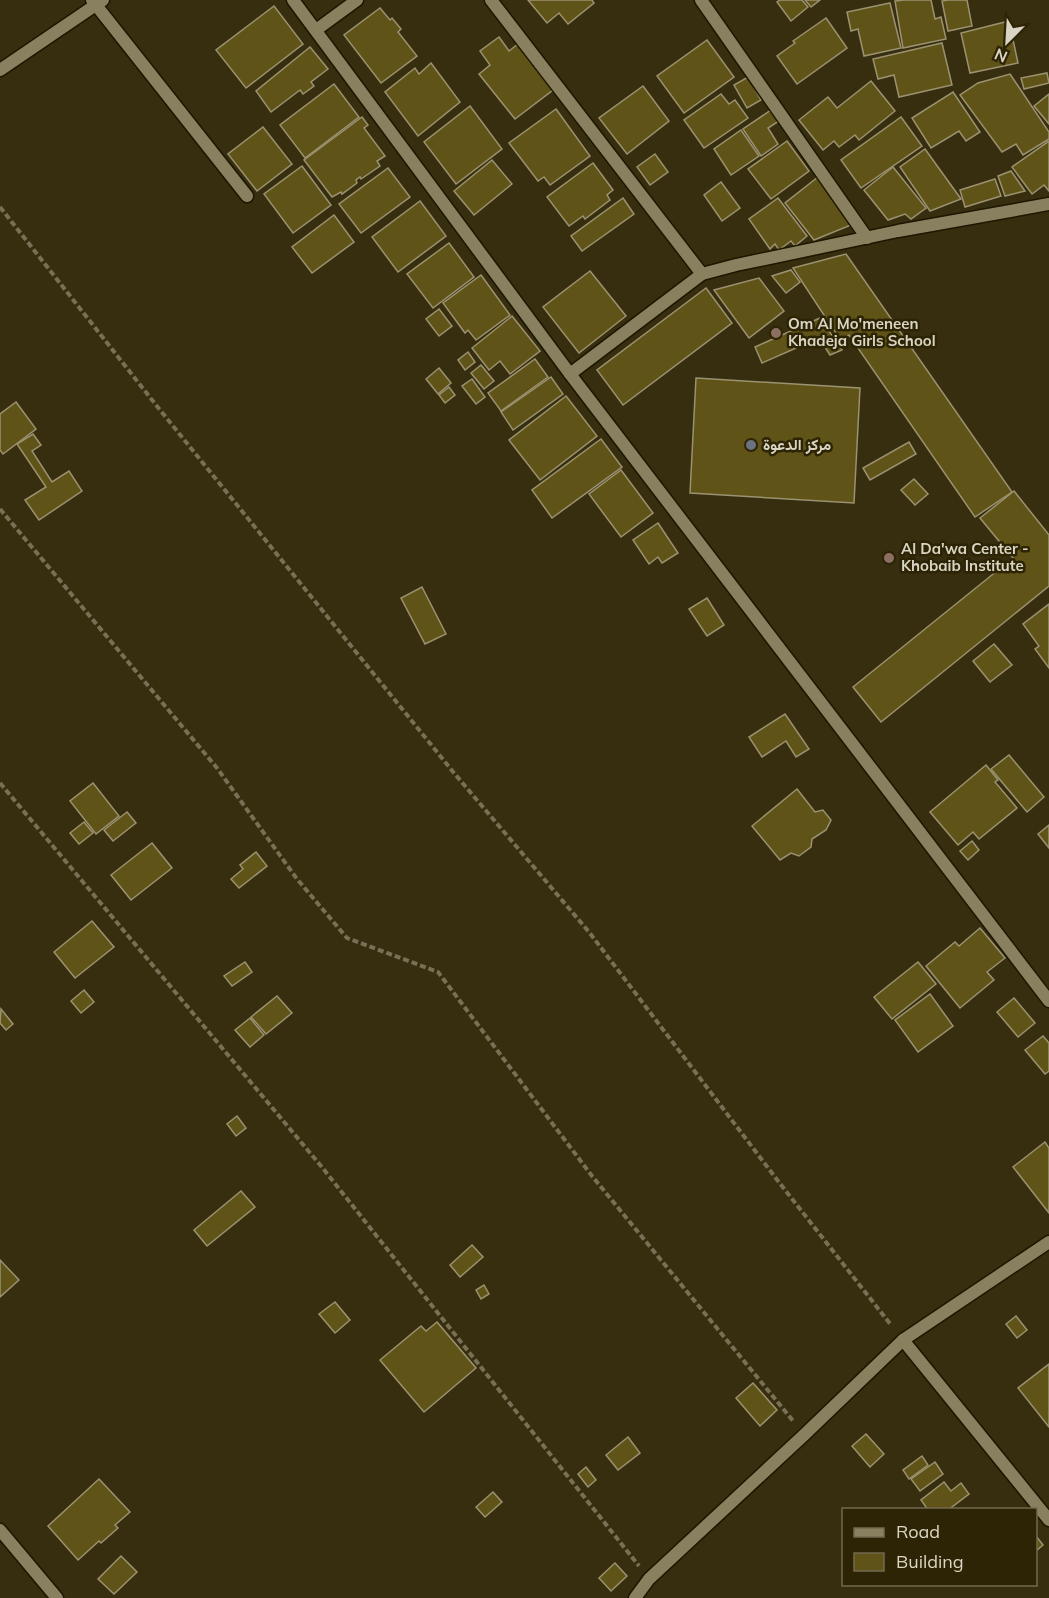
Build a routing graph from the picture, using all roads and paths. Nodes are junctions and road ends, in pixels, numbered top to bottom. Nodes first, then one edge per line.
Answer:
1 (293, 0) edge
2 (357, 0) edge
3 (490, 0) edge
4 (701, 0) edge
5 (97, 2) edge
6 (316, 30) junction
7 (0, 70) edge
8 (247, 196) dead end
9 (1049, 204) edge
10 (0, 207) edge
11 (867, 238) junction
12 (702, 274) junction
13 (570, 374) junction
14 (0, 509) edge
15 (0, 783) edge
16 (1049, 1001) edge
17 (1049, 1242) edge
18 (903, 1340) junction
19 (804, 1435) junction
20 (1049, 1520) edge
21 (0, 1530) edge
22 (649, 1579) junction
23 (57, 1598) edge
24 (635, 1598) edge

1 - 6 street
2 - 6 street
3 - 12 street
4 - 11 street
5 - 7 street
5 - 8 street
6 - 13 street
9 - 11 street
10 - 18 path
11 - 12 street
12 - 13 street
13 - 16 street
14 - 19 path
15 - 22 path
17 - 18 street
18 - 19 street
18 - 20 street
19 - 22 street
21 - 23 street
22 - 24 street

